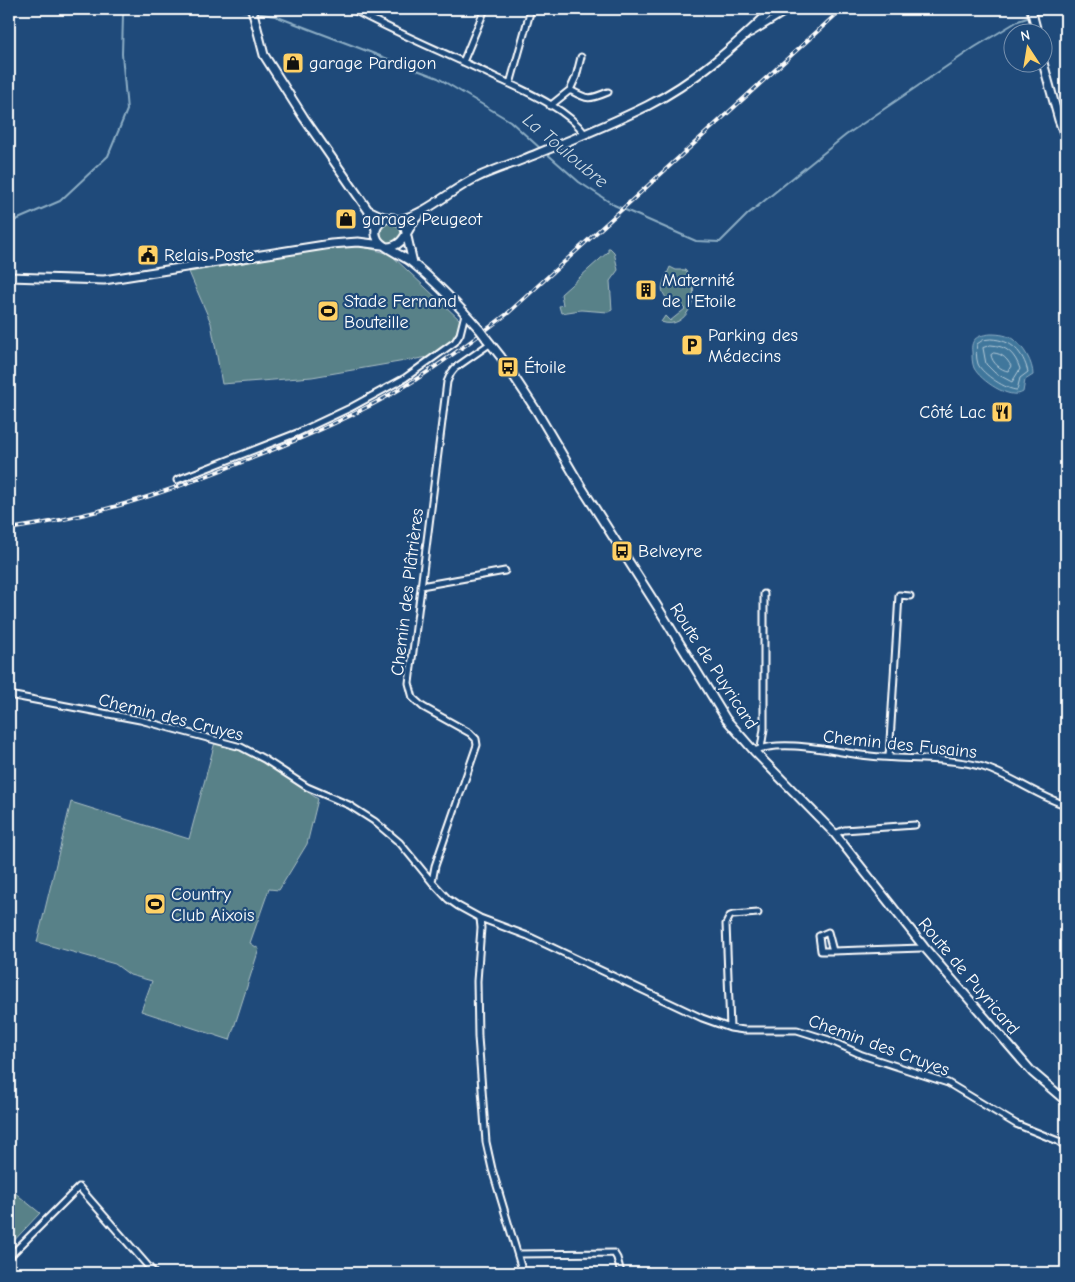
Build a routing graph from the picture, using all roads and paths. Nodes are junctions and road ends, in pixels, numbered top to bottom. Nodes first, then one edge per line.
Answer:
1 (252, 9) edge
2 (352, 9) edge
3 (485, 9) edge
4 (531, 9) edge
5 (773, 9) edge
6 (790, 9) edge
7 (1031, 9) edge
8 (1034, 22) edge
9 (744, 37) junction
10 (581, 57) dead end
11 (464, 62) junction
12 (1046, 72) edge
13 (510, 84) junction
14 (570, 90) junction
15 (608, 92) dead end
16 (550, 106) junction
17 (585, 134) junction
18 (1066, 138) edge
19 (429, 206) junction
20 (368, 210) junction
21 (387, 218) junction
22 (398, 220) junction
23 (376, 230) junction
24 (405, 236) junction
25 (358, 242) junction
26 (384, 246) junction
27 (412, 263) junction
28 (9, 277) edge
29 (465, 314) junction
30 (488, 340) junction
31 (177, 480) dead end
32 (505, 571) dead end
33 (421, 586) junction
34 (764, 594) dead end
35 (910, 596) dead end
36 (9, 695) edge
37 (761, 748) junction
38 (754, 751) junction
39 (889, 757) junction
40 (1066, 805) edge
41 (915, 825) dead end
42 (835, 834) junction
43 (432, 882) junction
44 (758, 913) dead end
45 (480, 918) junction
46 (924, 948) junction
47 (833, 951) dead end
48 (730, 1028) junction
49 (1066, 1101) edge
50 (1066, 1147) edge
51 (518, 1254) junction
52 (9, 1257) edge
53 (154, 1273) edge
54 (523, 1273) edge
55 (621, 1273) edge

1 - 20 main road
2 - 11 street
3 - 11 street
4 - 13 street
5 - 9 main road
6 - 9 street
7 - 8 main road
9 - 17 main road
10 - 14 street
11 - 13 street
12 - 18 main road
13 - 16 street
14 - 15 street
14 - 16 street
16 - 17 street
17 - 19 main road
19 - 22 main road
19 - 24 main road
20 - 21 main road
20 - 23 main road
21 - 22 main road
21 - 23 main road
22 - 24 main road
23 - 25 main road
23 - 26 main road
24 - 26 main road
24 - 27 main road, Route de Puyricard
25 - 26 main road
25 - 28 main road
26 - 27 main road, Route de Puyricard
27 - 29 main road, Route de Puyricard
29 - 30 main road, Route de Puyricard, bridge
29 - 31 street
30 - 33 street, Chemin des Plâtrières
30 - 38 main road, Route de Puyricard
32 - 33 street
33 - 43 street, Chemin des Plâtrières
34 - 37 street
35 - 39 street
36 - 43 street, Chemin des Cruyes
37 - 38 street, Chemin des Fusains
37 - 39 street, Chemin des Fusains
38 - 42 main road, Route de Puyricard
39 - 40 street, Chemin des Fusains
41 - 42 street
42 - 46 main road, Route de Puyricard
43 - 45 street
44 - 48 street
45 - 48 street, Chemin des Cruyes
45 - 51 street
46 - 47 street
46 - 49 main road, Route de Puyricard
48 - 50 street, Chemin des Cruyes
51 - 54 street
51 - 55 street
52 - 53 street

